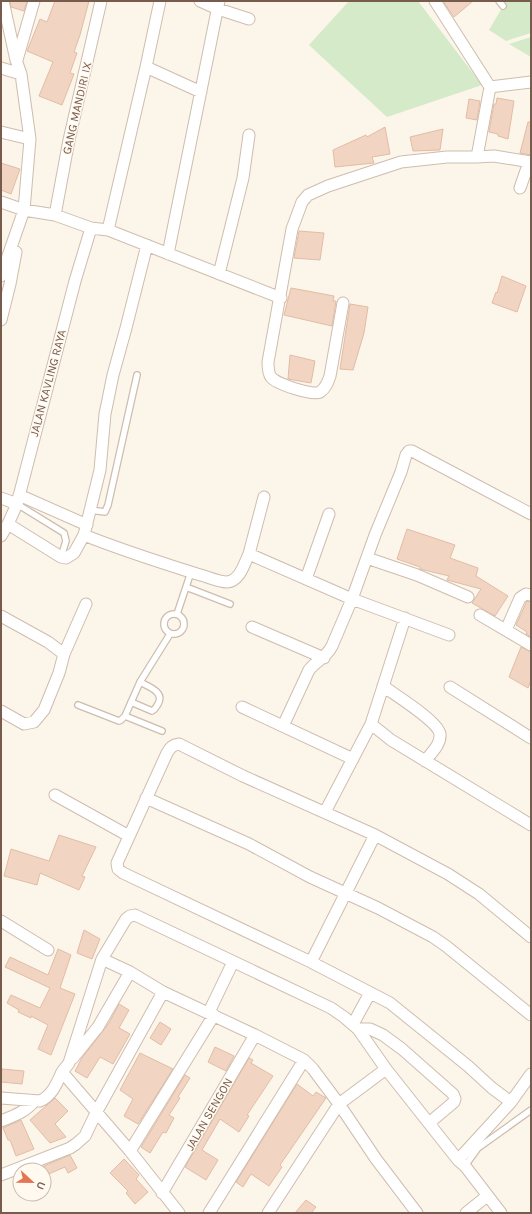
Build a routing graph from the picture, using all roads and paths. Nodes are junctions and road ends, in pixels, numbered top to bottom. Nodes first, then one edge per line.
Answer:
1 (3, 1) edge
2 (34, 1) edge
3 (101, 1) edge
4 (160, 1) edge
5 (200, 1) edge
6 (435, 1) edge
7 (218, 5) edge
8 (249, 19) dead end
9 (16, 60) junction
10 (146, 67) junction
11 (1, 68) edge
12 (21, 74) junction
13 (531, 82) edge
14 (490, 87) junction
15 (201, 92) junction
16 (1, 132) edge
17 (249, 135) dead end
18 (30, 140) junction
19 (478, 157) junction
20 (530, 162) edge
21 (520, 188) dead end
22 (1, 202) edge
23 (24, 210) junction
24 (55, 215) junction
25 (91, 228) junction
26 (108, 230) junction
27 (16, 233) junction
28 (147, 245) junction
29 (168, 254) junction
30 (219, 274) junction
31 (1, 276) edge
32 (5, 283) edge
33 (280, 298) junction
34 (343, 303) dead end
35 (1, 320) edge
36 (137, 375) dead end
37 (264, 497) dead end
38 (1, 498) edge
39 (18, 500) junction
40 (90, 510) junction
41 (329, 514) dead end
42 (531, 514) edge
43 (8, 524) junction
44 (85, 530) junction
45 (1, 536) edge
46 (249, 554) junction
47 (62, 558) junction
48 (367, 558) junction
49 (190, 572) junction
50 (306, 578) junction
51 (186, 587) junction
52 (531, 595) edge
53 (468, 597) dead end
54 (352, 599) junction
55 (86, 604) dead end
56 (230, 604) dead end
57 (177, 614) junction
58 (480, 615) dead end
59 (1, 616) edge
60 (405, 618) junction
61 (252, 627) dead end
62 (506, 630) junction
63 (170, 634) junction
64 (449, 634) dead end
65 (531, 645) edge
66 (64, 654) junction
67 (324, 658) junction
68 (140, 682) junction
69 (383, 686) junction
70 (450, 688) dead end
71 (131, 702) junction
72 (78, 705) dead end
73 (242, 707) dead end
74 (1, 711) edge
75 (124, 716) junction
76 (371, 724) junction
77 (283, 726) junction
78 (162, 731) dead end
79 (531, 738) edge
80 (354, 759) junction
81 (425, 761) junction
82 (55, 795) dead end
83 (146, 798) junction
84 (325, 812) junction
85 (531, 825) edge
86 (374, 835) junction
87 (129, 836) junction
88 (345, 894) junction
89 (1, 921) edge
90 (531, 937) edge
91 (48, 950) dead end
92 (102, 959) junction
93 (232, 962) junction
94 (311, 962) junction
95 (130, 972) junction
96 (164, 992) junction
97 (370, 993) junction
98 (211, 1014) junction
99 (531, 1014) edge
100 (355, 1026) junction
101 (255, 1035) junction
102 (304, 1060) junction
103 (66, 1067) junction
104 (386, 1069) junction
105 (531, 1074) edge
106 (1, 1098) edge
107 (34, 1101) junction
108 (511, 1102) junction
109 (339, 1104) junction
110 (531, 1110) edge
111 (97, 1111) junction
112 (1, 1121) edge
113 (429, 1123) junction
114 (130, 1151) junction
115 (461, 1163) junction
116 (1, 1175) edge
117 (162, 1193) junction
118 (487, 1196) junction
119 (179, 1213) edge
120 (209, 1213) edge
121 (268, 1213) edge
122 (417, 1213) edge
123 (466, 1213) edge
124 (500, 1213) edge

1 - 9 street
2 - 9 street
3 - 24 street, GANG MANDIRI IX
4 - 10 street
5 - 7 street
6 - 14 street
7 - 8 street
7 - 15 street
9 - 12 street
10 - 15 street
10 - 26 street
11 - 12 street
12 - 18 street
13 - 14 street
14 - 19 street
15 - 29 street
16 - 18 street
17 - 30 street
18 - 23 street
19 - 20 street
19 - 33 street
20 - 21 street
22 - 23 street
23 - 24 street
23 - 27 street
24 - 25 street
25 - 26 street
25 - 39 street, JALAN KAVLING RAYA
26 - 28 street
27 - 31 street
27 - 32 street
28 - 29 street
28 - 40 street
29 - 30 street
30 - 33 street
32 - 35 street
33 - 34 street
36 - 40 lane
37 - 46 street
38 - 39 street
39 - 43 street, JALAN KAVLING RAYA
39 - 44 street
39 - 47 lane
40 - 44 street
41 - 50 street
42 - 48 street
43 - 45 street, JALAN KAVLING RAYA
43 - 47 street
44 - 47 street
44 - 49 street
46 - 49 street
46 - 50 street
48 - 53 street
48 - 54 street
49 - 51 lane
50 - 54 street
51 - 56 lane
51 - 57 lane
52 - 62 street
54 - 60 street
54 - 67 street
55 - 66 street
57 - 63 lane
57 - 63 lane
58 - 62 street
59 - 66 street
60 - 64 street
60 - 69 street
61 - 67 street
62 - 65 street
63 - 68 lane
66 - 74 street
67 - 77 street
68 - 71 lane
68 - 71 lane
69 - 76 street
69 - 81 street
70 - 79 street
71 - 75 lane
72 - 75 lane
73 - 77 street
75 - 78 lane
76 - 80 street
76 - 81 street
77 - 80 street
80 - 84 street
81 - 85 street
82 - 87 street
83 - 84 street
83 - 87 street
83 - 88 street
84 - 86 street
86 - 88 street
86 - 90 street
87 - 94 street
88 - 94 street
88 - 99 street
89 - 91 street
92 - 93 street
92 - 95 street
92 - 103 street
93 - 98 street
93 - 100 street
94 - 97 street
95 - 96 street
95 - 103 street
96 - 98 street
96 - 111 street
97 - 100 street
97 - 108 street
98 - 101 street
98 - 114 street
100 - 104 street
100 - 113 street
101 - 102 street
101 - 117 street, JALAN SENGON
102 - 109 street
102 - 120 street
103 - 107 street
103 - 111 street
104 - 109 street
104 - 113 street
105 - 108 street
106 - 107 street
107 - 112 street
108 - 115 street
109 - 121 street
109 - 122 street
110 - 115 lane
111 - 114 street
111 - 116 street
113 - 115 street
114 - 117 street
115 - 118 street
117 - 119 street
118 - 123 street
118 - 124 street

